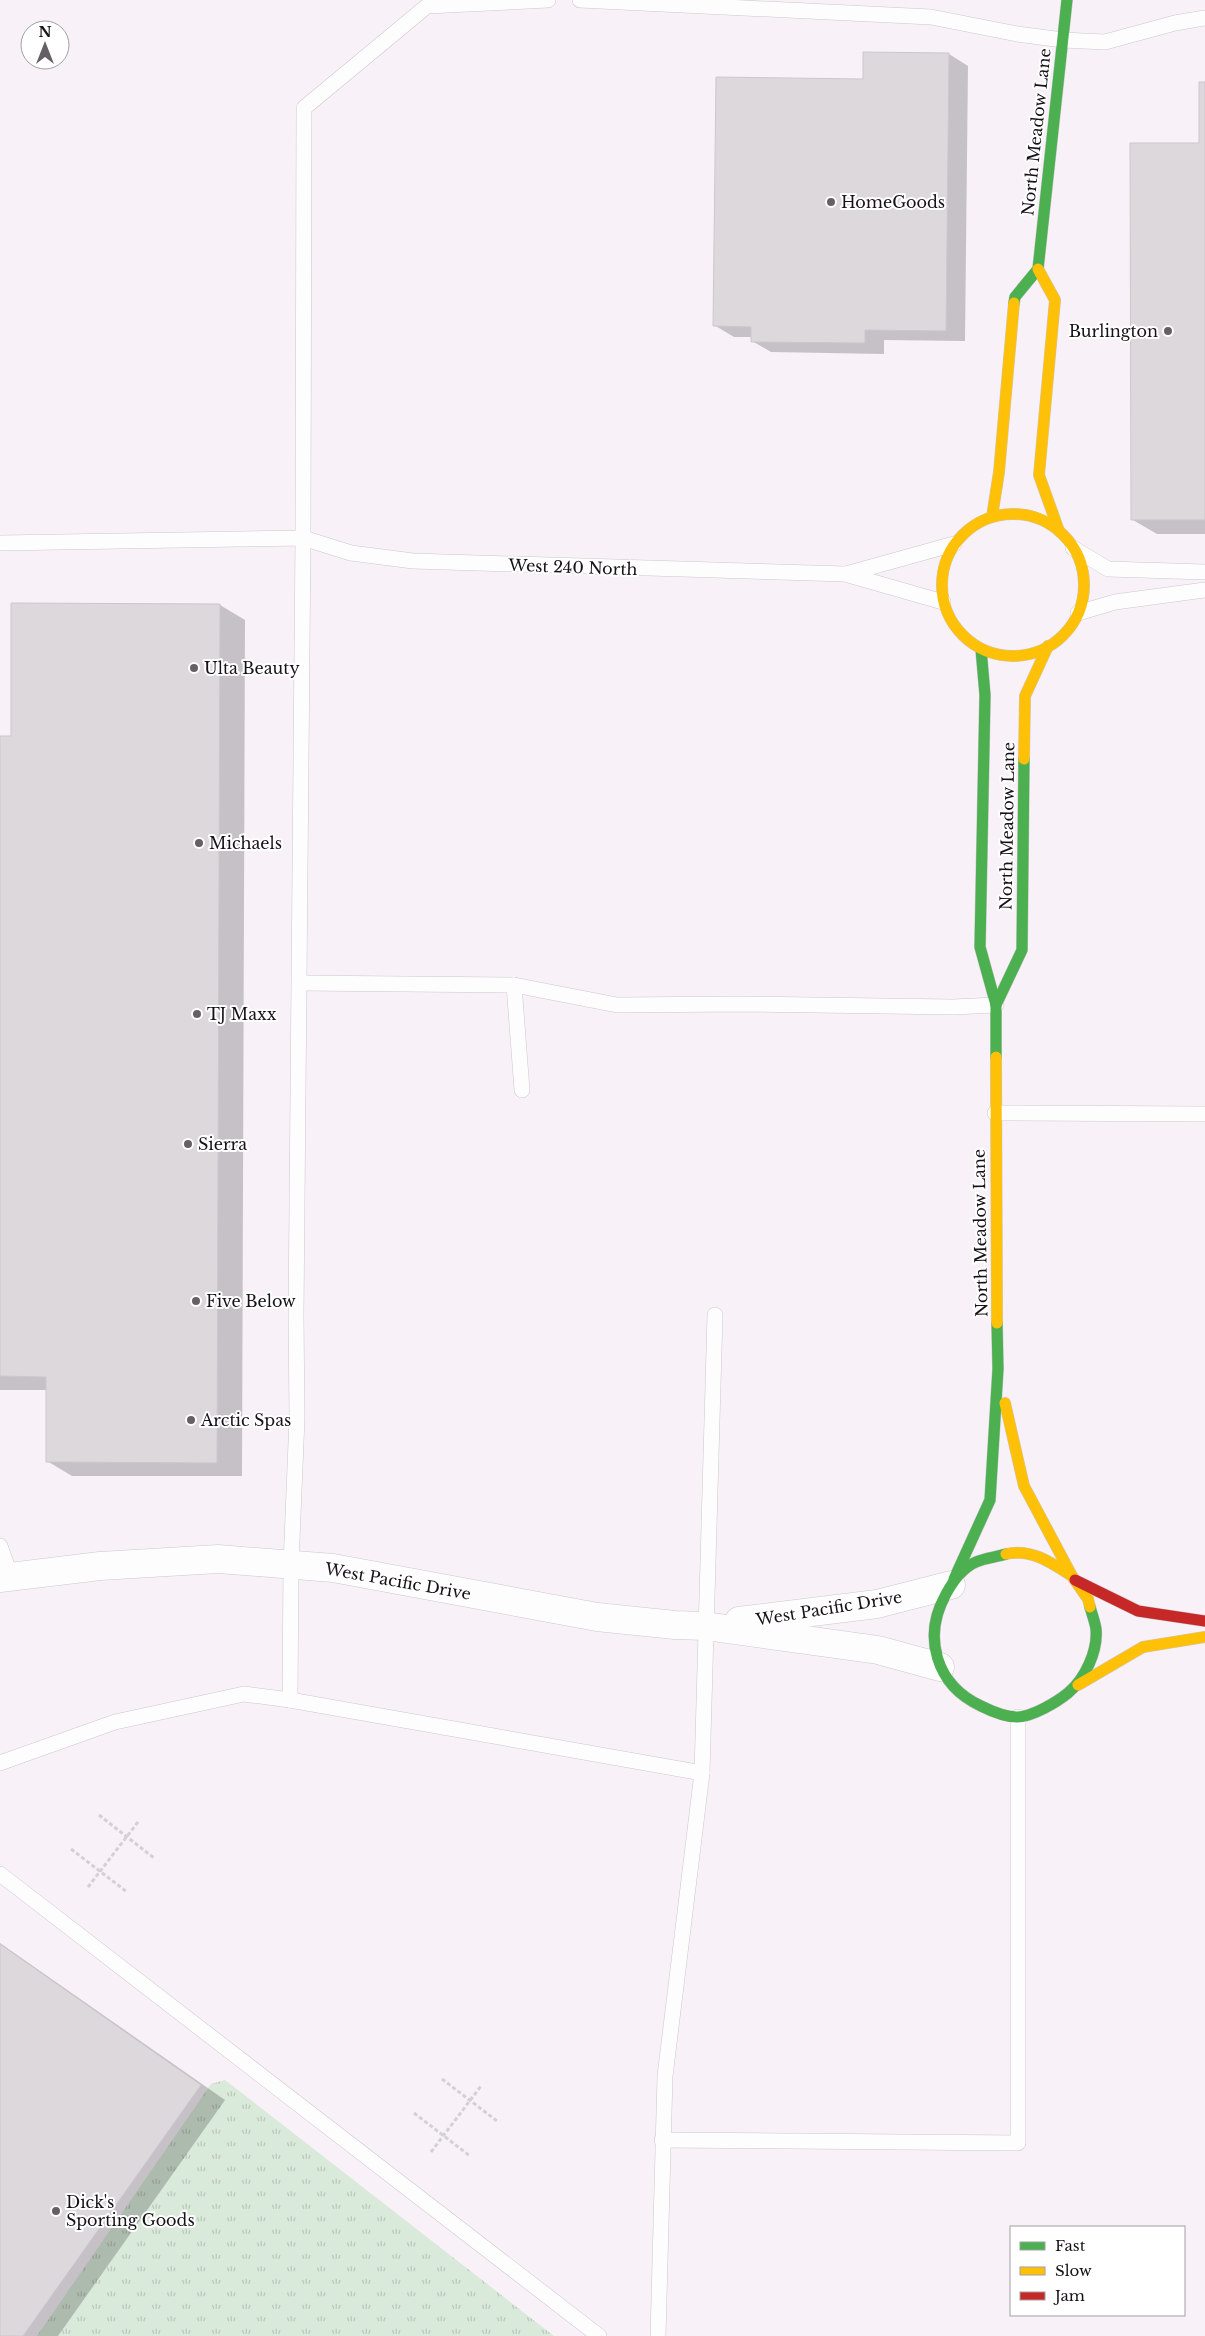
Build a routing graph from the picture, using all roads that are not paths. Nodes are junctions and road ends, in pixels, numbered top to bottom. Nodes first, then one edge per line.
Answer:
1 (548, 0) edge
2 (580, 0) edge
3 (1067, 0) edge
4 (1205, 18) edge
5 (1063, 40) junction
6 (1038, 268) junction
7 (992, 517) junction
8 (1059, 530) junction
9 (303, 538) junction
10 (0, 543) edge
11 (954, 544) junction
12 (1073, 548) junction
13 (1205, 572) edge
14 (845, 574) junction
15 (1205, 590) edge
16 (944, 602) junction
17 (1078, 613) junction
18 (1048, 646) junction
19 (982, 649) junction
20 (300, 983) junction
21 (514, 985) junction
22 (996, 1005) junction
23 (522, 1090) dead end
24 (995, 1113) junction
25 (1205, 1114) edge
26 (715, 1315) dead end
27 (998, 1369) junction
28 (0, 1546) edge
29 (291, 1565) junction
30 (5, 1577) edge
31 (1073, 1578) junction
32 (953, 1582) junction
33 (1205, 1621) edge
34 (705, 1626) junction
35 (1205, 1637) edge
36 (940, 1667) junction
37 (1077, 1686) junction
38 (290, 1700) junction
39 (1018, 1717) junction
40 (0, 1763) edge
41 (702, 1773) junction
42 (0, 1874) edge
43 (662, 2140) junction
44 (599, 2336) edge
45 (658, 2336) edge

1 - 9 lane
2 - 5 lane
3 - 5 street, North Meadow Lane
4 - 5 lane
5 - 6 street, North Meadow Lane
6 - 7 street
6 - 8 street
7 - 8 street
7 - 11 street
8 - 12 street
9 - 10 lane, West 240 North
9 - 14 lane, West 240 North
9 - 20 lane
11 - 14 lane, West 240 North
11 - 16 street
12 - 13 lane
12 - 17 street
14 - 16 lane, West 240 North
15 - 17 lane
16 - 19 street
17 - 18 street
18 - 19 street
18 - 22 street, North Meadow Lane
19 - 22 street, North Meadow Lane
20 - 21 lane
20 - 29 lane
21 - 22 lane
21 - 23 lane
22 - 24 street, North Meadow Lane
24 - 25 lane
24 - 27 street, North Meadow Lane
26 - 34 lane
27 - 31 street, North Meadow Lane
27 - 32 street, North Meadow Lane
28 - 30 lane
29 - 30 street, West Pacific Drive
29 - 34 street, West Pacific Drive
29 - 38 lane
31 - 32 street
31 - 33 street
31 - 37 street
32 - 34 street, West Pacific Drive
32 - 36 street
34 - 36 street, West Pacific Drive
34 - 41 lane
35 - 37 street
36 - 39 street
37 - 39 street
38 - 40 lane
38 - 41 lane
39 - 43 lane
41 - 43 lane
42 - 44 lane
43 - 45 lane

